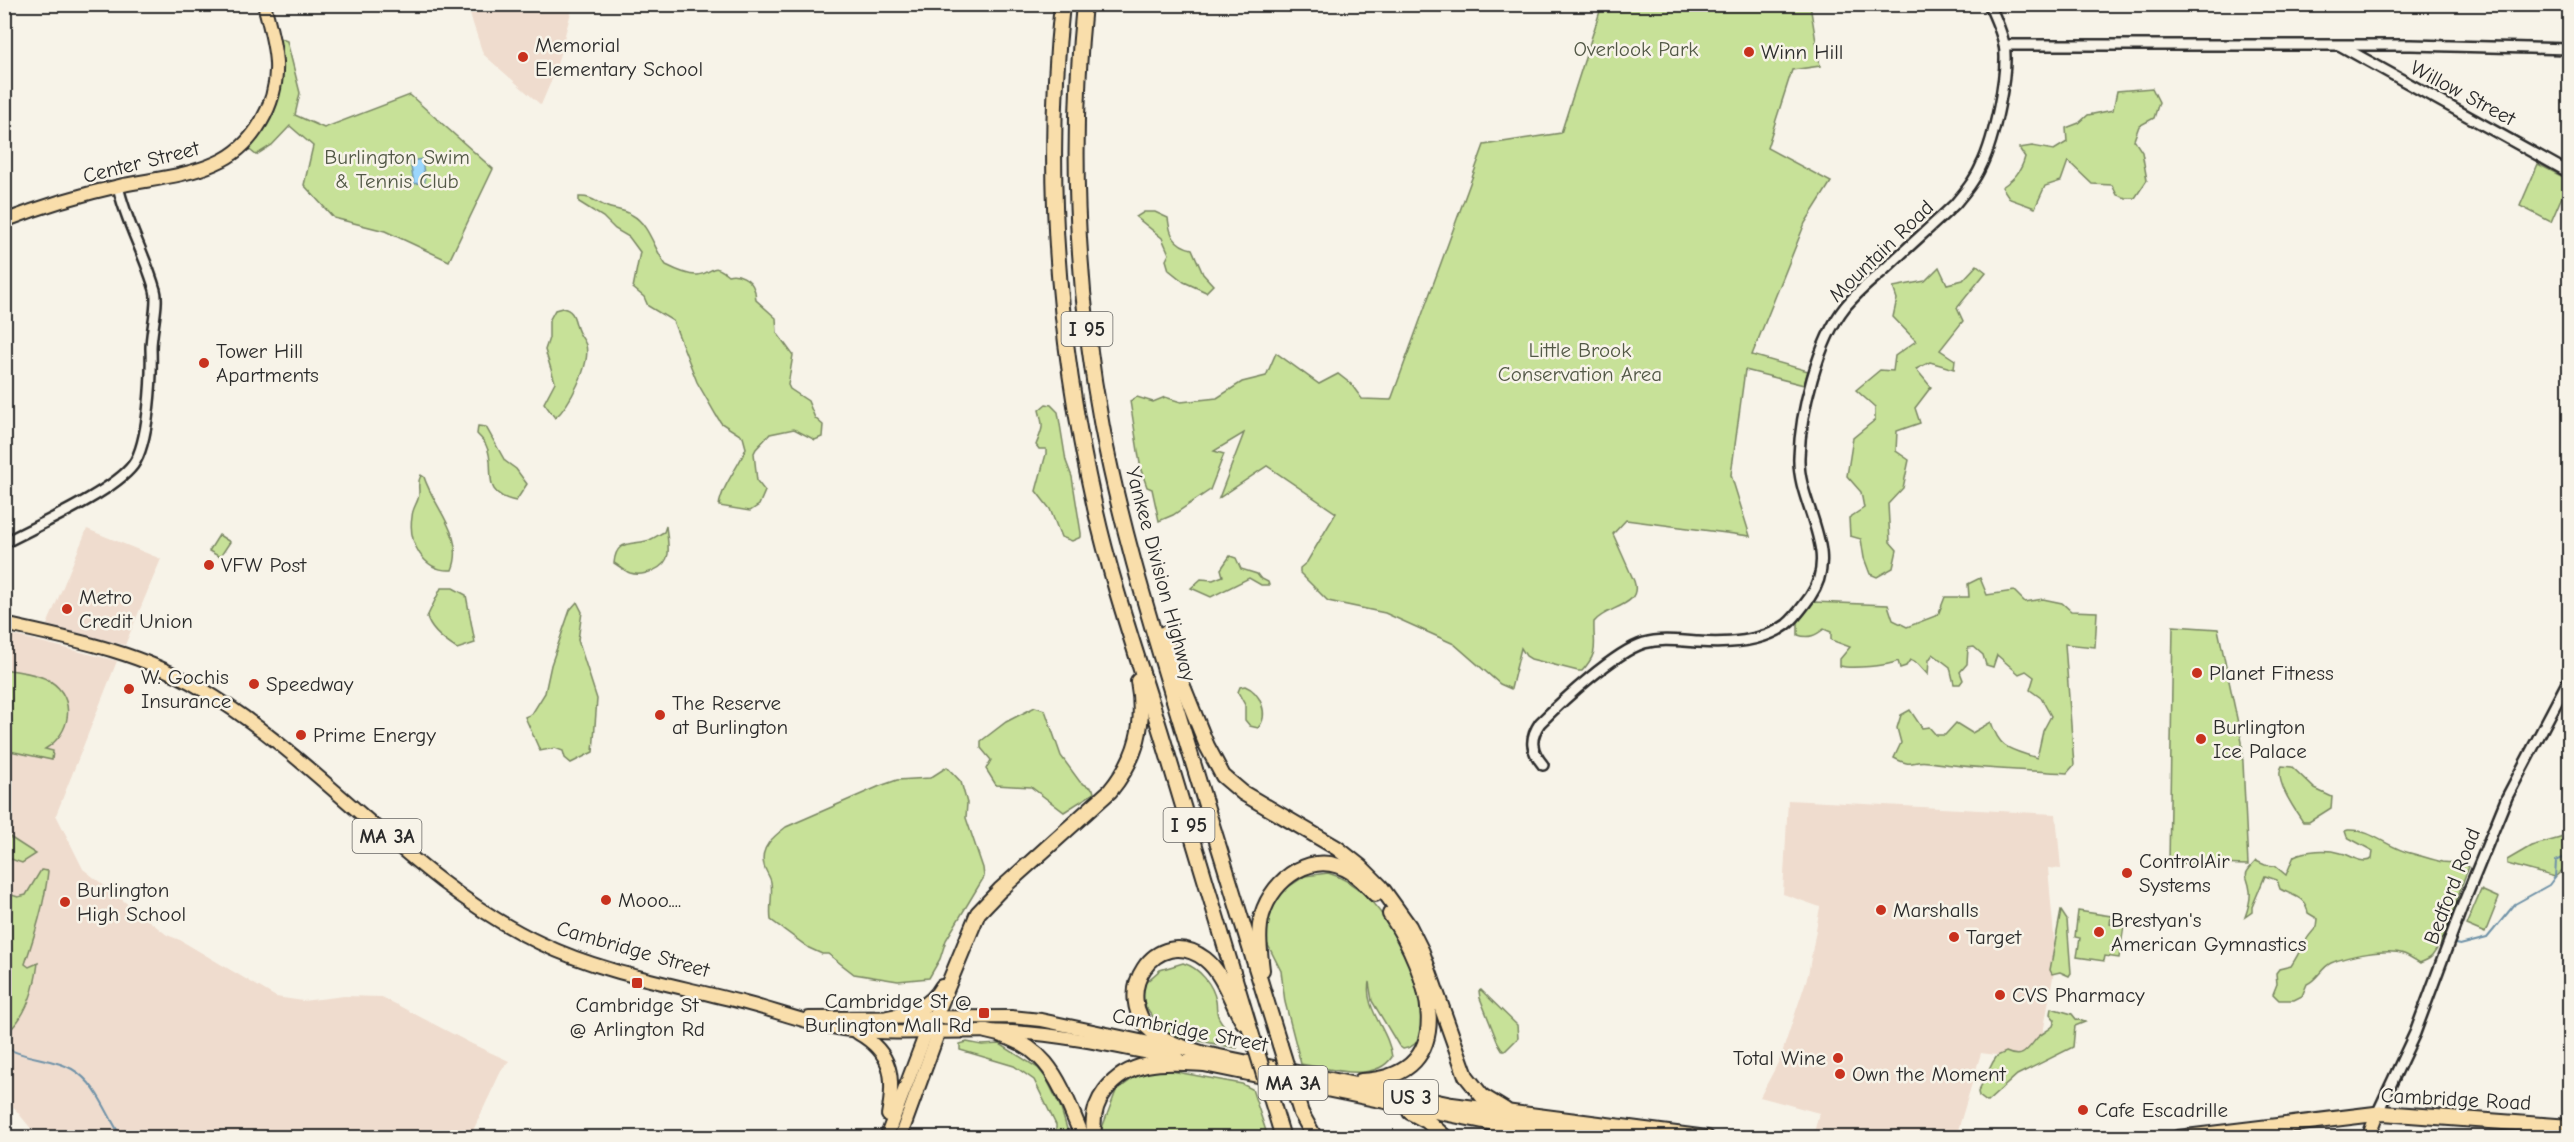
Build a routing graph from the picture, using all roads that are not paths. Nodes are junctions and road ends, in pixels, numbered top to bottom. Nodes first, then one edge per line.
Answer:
1 (264, 4) edge
2 (1052, 4) edge
3 (1062, 4) edge
4 (1084, 4) edge
5 (1092, 4) edge
6 (1989, 4) edge
7 (2004, 45) junction
8 (2340, 46) junction
9 (2570, 49) edge
10 (1080, 59) junction
11 (1055, 115) junction
12 (2570, 173) edge
13 (118, 186) junction
14 (4, 221) edge
15 (4, 543) edge
16 (1142, 594) junction
17 (1124, 612) junction
18 (4, 624) edge
19 (2570, 677) edge
20 (1543, 765) dead end
21 (963, 948) junction
22 (1263, 990) junction
23 (935, 1017) junction
24 (888, 1018) junction
25 (804, 1019) junction
26 (854, 1030) junction
27 (925, 1031) junction
28 (939, 1031) junction
29 (986, 1031) junction
30 (1253, 1039) junction
31 (1204, 1059) junction
32 (1334, 1081) junction
33 (1383, 1102) junction
34 (1301, 1113) junction
35 (2377, 1114) junction
36 (1522, 1115) junction
37 (1513, 1127) junction
38 (2570, 1127) edge
39 (1281, 1133) edge
40 (1624, 1133) edge
41 (885, 1137) edge
42 (900, 1137) edge
43 (1083, 1137) edge
44 (1095, 1137) edge
45 (1308, 1137) edge
46 (1315, 1137) edge
47 (1446, 1137) edge
48 (1491, 1137) edge
49 (1600, 1137) edge
50 (1707, 1137) edge
51 (2178, 1137) edge
52 (2368, 1137) edge

1 - 13 main road, Center Street
2 - 11 highway
3 - 11 highway, Yankee Division Highway / I 95
4 - 10 highway, Yankee Division Highway / I 95
5 - 10 highway
6 - 7 street, Mountain Road
7 - 8 street
7 - 20 street, Mountain Road
8 - 9 street
8 - 12 street, Willow Street
10 - 16 highway, Yankee Division Highway / I 95
11 - 17 highway, Yankee Division Highway / I 95
13 - 14 main road, Center Street
13 - 15 street
16 - 22 highway, Yankee Division Highway / I 95
16 - 36 highway
17 - 21 highway
17 - 30 highway, Yankee Division Highway / I 95
18 - 25 main road, Cambridge Street / MA 3A
19 - 35 street, Bedford Road
21 - 23 highway
21 - 24 highway
22 - 32 highway
22 - 34 highway, Yankee Division Highway / I 95, bridge
23 - 24 main road, Cambridge Street / MA 3A
23 - 27 main road
23 - 28 main road
23 - 31 main road, Cambridge Street / MA 3A
24 - 25 main road, Cambridge Street / MA 3A
25 - 26 main road, Cambridge Street / MA 3A
26 - 27 main road, Cambridge Street / MA 3A
26 - 41 main road
27 - 28 main road, Cambridge Street / MA 3A
27 - 41 main road
28 - 29 main road, Cambridge Street / MA 3A
28 - 42 main road
29 - 31 main road, Cambridge Street / MA 3A
29 - 43 highway
30 - 31 highway, US 3
30 - 39 highway, Yankee Division Highway / I 95, bridge
31 - 32 highway, Cambridge Street / US 3
31 - 33 highway, Cambridge Street / MA 3A
31 - 44 highway
32 - 36 highway, Cambridge Street / US 3
33 - 37 highway, Cambridge Street / MA 3A
33 - 47 highway
34 - 45 highway, Yankee Division Highway / I 95
34 - 46 highway
35 - 38 highway, Cambridge Road
35 - 51 highway, Cambridge Road
35 - 52 main road
36 - 40 highway, Cambridge Street / US 3
37 - 48 highway
37 - 49 highway, Cambridge Street
40 - 50 highway, Cambridge Street / US 3

